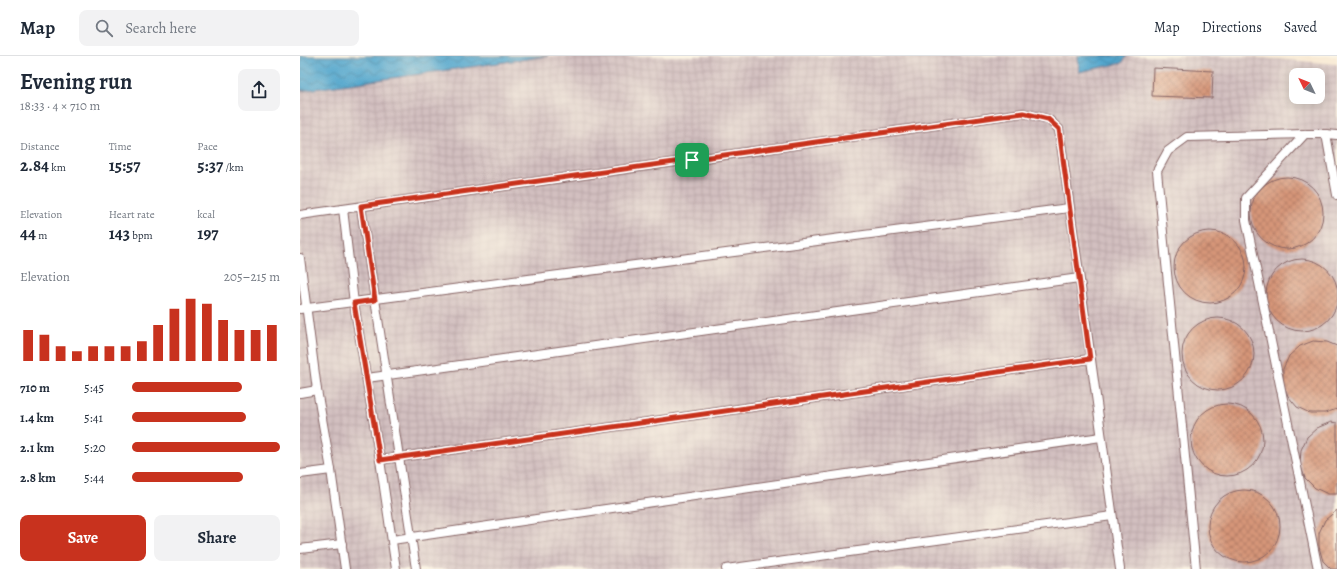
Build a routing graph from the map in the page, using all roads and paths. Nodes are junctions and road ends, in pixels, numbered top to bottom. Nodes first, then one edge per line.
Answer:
1 (1305, 134) junction
2 (1326, 134) junction
3 (1337, 135) edge
4 (1337, 195) edge
5 (361, 206) junction
6 (1069, 208) junction
7 (343, 209) junction
8 (300, 215) edge
9 (300, 258) edge
10 (1079, 278) junction
11 (375, 300) junction
12 (354, 303) junction
13 (303, 309) edge
14 (1090, 359) junction
15 (387, 375) junction
16 (367, 378) junction
17 (317, 390) junction
18 (300, 392) edge
19 (1101, 437) junction
20 (399, 458) junction
21 (380, 460) junction
22 (331, 470) junction
23 (300, 474) edge
24 (1112, 516) junction
25 (411, 538) junction
26 (392, 540) junction
27 (342, 544) junction
28 (300, 549) edge
29 (345, 569) edge
30 (396, 569) edge
31 (416, 569) edge
32 (726, 569) edge
33 (1120, 569) edge
34 (1196, 569) edge
35 (1318, 569) edge

1 - 2 lane
1 - 34 lane
1 - 35 lane
2 - 3 lane
2 - 4 lane
5 - 6 lane
5 - 7 lane
5 - 11 lane
6 - 10 lane
6 - 11 lane
7 - 8 lane
7 - 12 lane
9 - 13 lane
10 - 14 lane
10 - 15 lane
11 - 12 lane
11 - 15 lane
12 - 13 lane
12 - 16 lane
13 - 17 lane
14 - 19 lane
14 - 20 lane
15 - 16 lane
15 - 20 lane
16 - 21 lane
17 - 18 lane
17 - 22 lane
19 - 24 lane
19 - 25 lane
20 - 21 lane
20 - 25 lane
21 - 26 lane
22 - 23 lane
22 - 27 lane
24 - 32 lane
24 - 33 lane
25 - 26 lane
25 - 31 lane
26 - 30 lane
27 - 28 lane
27 - 29 lane

